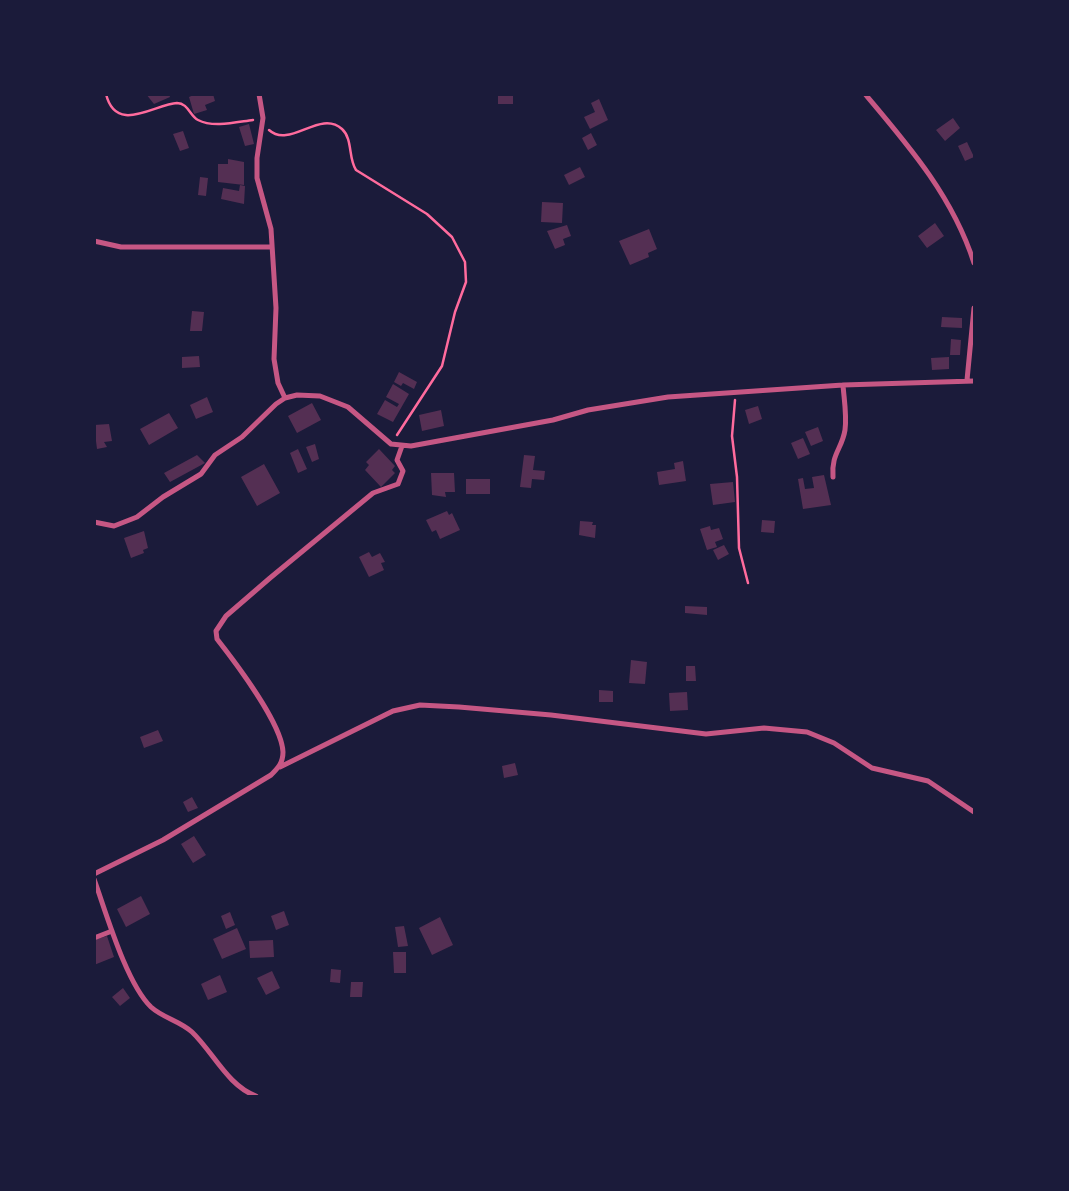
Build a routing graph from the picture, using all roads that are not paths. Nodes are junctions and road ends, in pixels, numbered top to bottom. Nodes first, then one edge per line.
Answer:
1 (260, 94) edge
2 (865, 94) edge
3 (94, 241) edge
4 (271, 247) junction
5 (975, 263) edge
6 (975, 308) edge
7 (967, 380) junction
8 (975, 381) edge
9 (843, 385) junction
10 (285, 398) junction
11 (402, 446) junction
12 (833, 477) dead end
13 (94, 522) edge
14 (280, 767) junction
15 (975, 812) edge
16 (94, 876) edge
17 (112, 931) junction
18 (94, 938) edge
19 (256, 1097) edge

1 - 4 street
2 - 5 street
3 - 4 street
4 - 10 street
6 - 7 street
7 - 8 street
7 - 9 street
9 - 11 street
9 - 12 street
10 - 11 street
10 - 13 street
11 - 14 street
14 - 15 street
14 - 16 street
16 - 17 street
17 - 18 street
17 - 19 street

